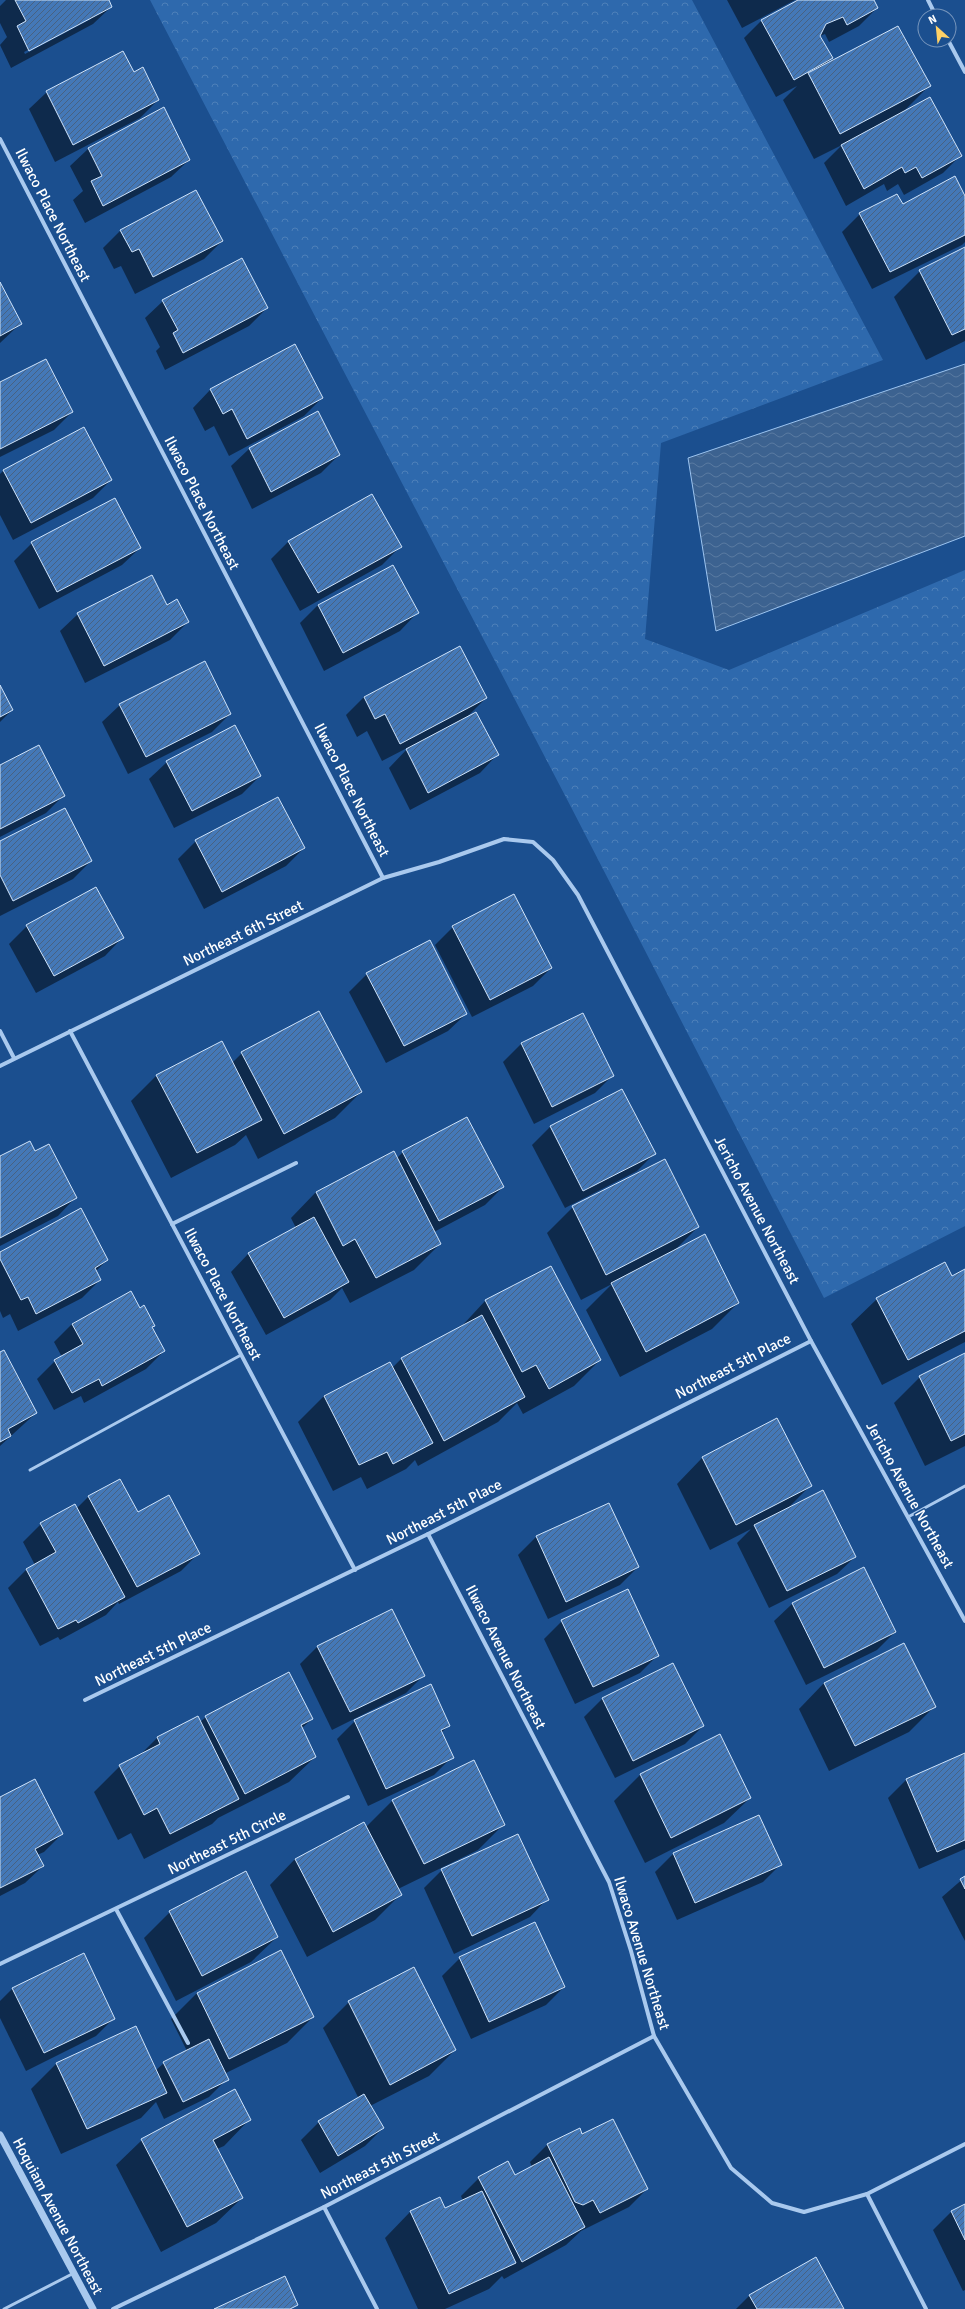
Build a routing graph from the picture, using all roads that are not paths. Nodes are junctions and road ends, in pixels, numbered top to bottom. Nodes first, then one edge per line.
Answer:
1 (952, 48) edge
2 (965, 72) edge
3 (0, 139) edge
4 (504, 839) joint
5 (383, 878) junction
6 (70, 1030) junction
7 (0, 1031) edge
8 (14, 1058) junction
9 (0, 1066) edge
10 (296, 1163) dead end
11 (172, 1224) junction
12 (811, 1340) junction
13 (241, 1355) junction
14 (30, 1470) dead end
15 (965, 1486) edge
16 (908, 1517) junction
17 (428, 1534) junction
18 (355, 1570) junction
19 (965, 1621) edge
20 (85, 1700) dead end
21 (348, 1797) dead end
22 (116, 1909) junction
23 (0, 1964) edge
24 (654, 2036) junction
25 (188, 2043) dead end
26 (0, 2135) edge
27 (965, 2144) edge
28 (867, 2194) junction
29 (324, 2207) junction
30 (74, 2273) junction
31 (4, 2309) edge
32 (93, 2309) edge
33 (113, 2309) edge
34 (377, 2309) edge
35 (926, 2309) edge

1 - 2 street
3 - 5 street, Ilwaco Place Northeast
4 - 5 street, Northeast 6th Street
4 - 12 street, Jericho Avenue Northeast
5 - 6 street, Northeast 6th Street
6 - 8 street, Northeast 6th Street
6 - 11 street, Ilwaco Place Northeast
7 - 8 street
8 - 9 street, Northeast 6th Street
10 - 11 street
11 - 13 street, Ilwaco Place Northeast
12 - 16 street, Jericho Avenue Northeast
12 - 17 street, Northeast 5th Place
13 - 14 lane
13 - 18 street, Ilwaco Place Northeast
15 - 16 lane
16 - 19 street, Jericho Avenue Northeast
17 - 18 street, Northeast 5th Place
17 - 24 street, Ilwaco Avenue Northeast
18 - 20 street, Northeast 5th Place
21 - 22 street, Northeast 5th Circle
22 - 23 street, Northeast 5th Circle
22 - 25 street
24 - 28 street, Ilwaco Avenue Northeast
24 - 29 street, Northeast 5th Street
26 - 30 street, Hoquiam Avenue Northeast
27 - 28 street, Ilwaco Avenue Northeast
28 - 35 street
29 - 33 street, Northeast 5th Street
29 - 34 street
30 - 31 lane
30 - 32 street, Hoquiam Avenue Northeast

